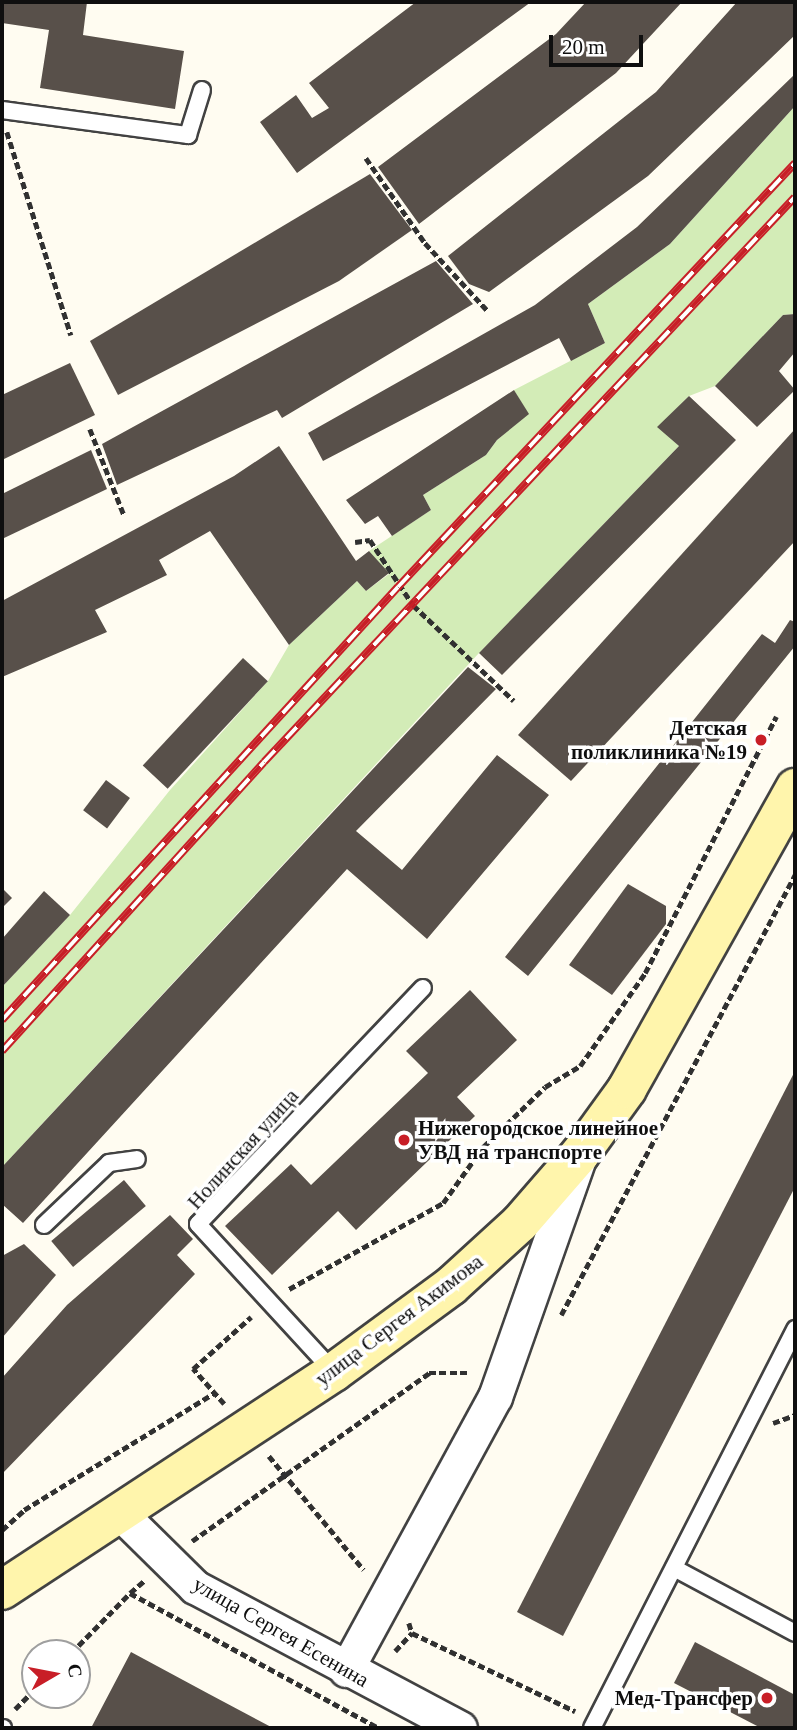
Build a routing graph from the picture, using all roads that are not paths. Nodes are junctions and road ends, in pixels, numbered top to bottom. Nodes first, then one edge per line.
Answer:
1 (202, 90) dead end
2 (2, 110) edge
3 (795, 788) edge
4 (424, 988) dead end
5 (580, 1154) junction
6 (137, 1159) dead end
7 (44, 1225) dead end
8 (795, 1329) edge
9 (334, 1372) junction
10 (119, 1512) junction
11 (55, 1559) junction
12 (674, 1568) junction
13 (2, 1590) edge
14 (2, 1617) edge
15 (795, 1633) edge
16 (346, 1671) junction
17 (594, 1724) edge
18 (460, 1728) edge

1 - 2 lane
3 - 5 main road, улица Сергея Акимова
4 - 9 lane, Нолинская улица
5 - 9 main road, улица Сергея Акимова
5 - 16 street
6 - 7 lane
8 - 12 lane
9 - 10 main road, улица Сергея Акимова
10 - 11 main road, улица Сергея Акимова
10 - 16 street, улица Сергея Есенина
11 - 13 main road, улица Сергея Акимова
11 - 14 main road, улица Сергея Акимова
12 - 15 lane
12 - 17 lane
16 - 18 street, улица Сергея Есенина

